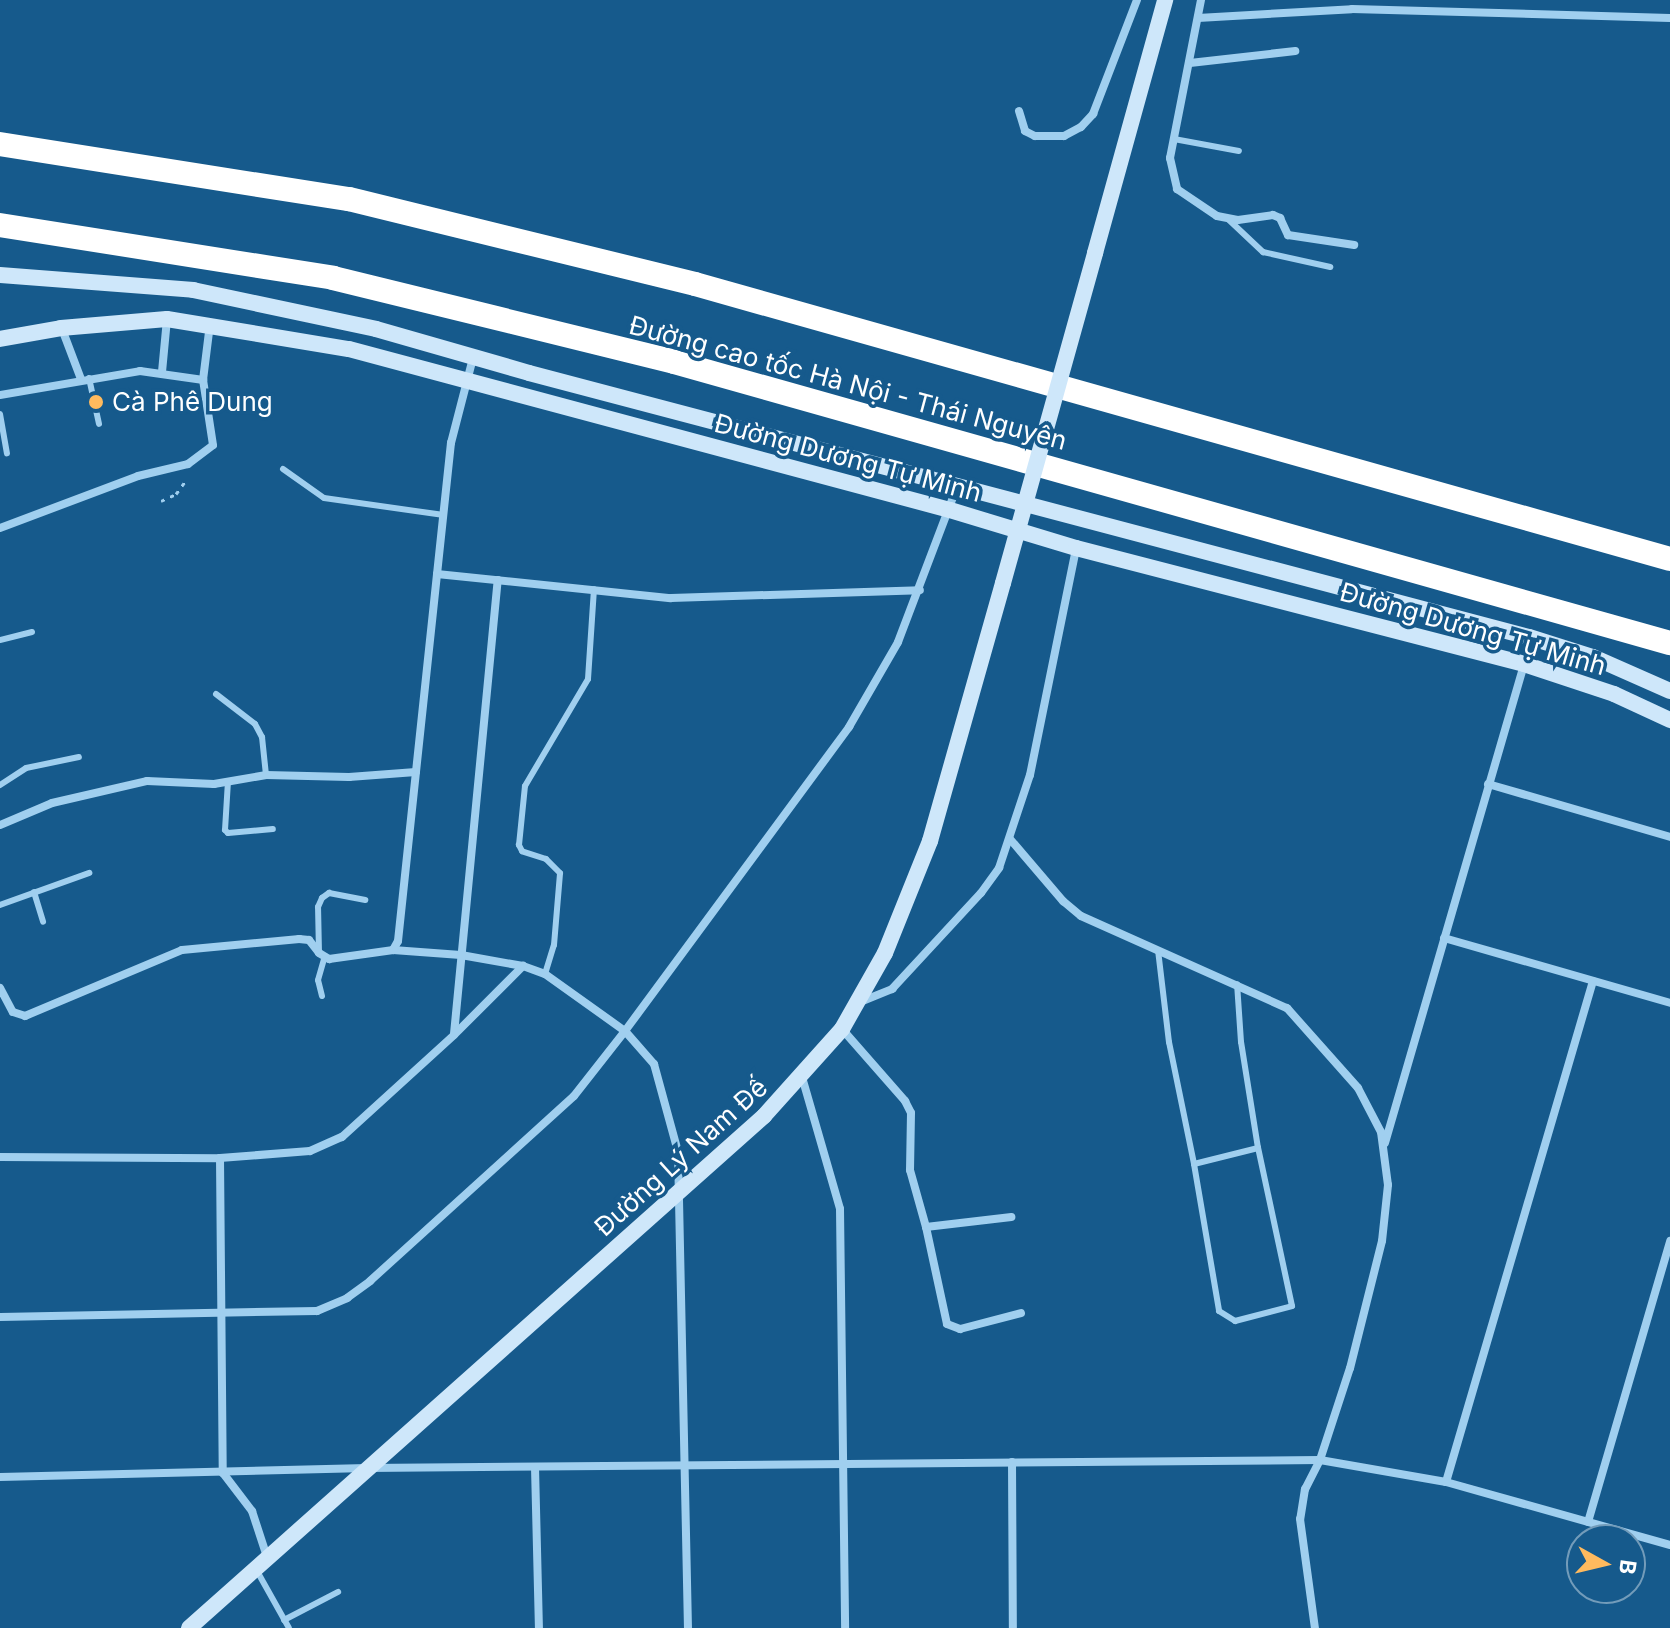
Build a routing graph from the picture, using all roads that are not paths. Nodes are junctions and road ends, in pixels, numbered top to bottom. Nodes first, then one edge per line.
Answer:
1 (1137, 0) edge
2 (1165, 0) edge
3 (1201, 0) edge
4 (1198, 18) junction
5 (1670, 18) edge
6 (1295, 51) dead end
7 (1190, 63) junction
8 (1019, 111) dead end
9 (1174, 139) junction
10 (0, 143) edge
11 (1239, 151) dead end
12 (1229, 220) junction
13 (0, 225) edge
14 (1354, 245) dead end
15 (1330, 267) dead end
16 (0, 275) edge
17 (167, 319) junction
18 (210, 323) junction
19 (61, 328) junction
20 (0, 339) edge
21 (473, 358) junction
22 (162, 372) junction
23 (85, 378) junction
24 (203, 380) junction
25 (467, 380) junction
26 (0, 395) edge
27 (0, 414) edge
28 (99, 424) dead end
29 (7, 453) dead end
30 (283, 469) dead end
31 (958, 486) junction
32 (950, 510) junction
33 (444, 515) junction
34 (0, 528) edge
35 (1076, 548) junction
36 (1670, 559) edge
37 (437, 574) junction
38 (498, 580) junction
39 (594, 589) junction
40 (920, 590) junction
41 (32, 632) dead end
42 (0, 640) edge
43 (1670, 643) edge
44 (1524, 664) junction
45 (1670, 691) edge
46 (216, 694) dead end
47 (1670, 720) edge
48 (79, 757) dead end
49 (416, 772) junction
50 (266, 775) junction
51 (228, 781) junction
52 (1488, 784) junction
53 (0, 785) edge
54 (0, 825) edge
55 (273, 829) dead end
56 (1670, 837) edge
57 (1010, 839) junction
58 (89, 873) dead end
59 (34, 892) junction
60 (365, 900) dead end
61 (0, 905) edge
62 (43, 922) dead end
63 (1444, 938) junction
64 (393, 950) junction
65 (1158, 950) junction
66 (322, 955) junction
67 (461, 955) junction
68 (523, 966) junction
69 (545, 974) junction
70 (1593, 981) junction
71 (1237, 984) junction
72 (0, 988) edge
73 (322, 996) dead end
74 (1670, 1003) edge
75 (855, 1004) junction
76 (842, 1029) junction
77 (625, 1031) junction
78 (454, 1035) junction
79 (802, 1077) junction
80 (1384, 1147) junction
81 (1258, 1148) junction
82 (0, 1157) edge
83 (220, 1158) junction
84 (1194, 1164) junction
85 (680, 1194) junction
86 (1011, 1217) dead end
87 (926, 1227) junction
88 (1670, 1241) edge
89 (224, 1312) junction
90 (1021, 1313) dead end
91 (0, 1317) edge
92 (1320, 1460) junction
93 (1012, 1462) junction
94 (842, 1464) junction
95 (684, 1466) junction
96 (535, 1467) junction
97 (367, 1468) junction
98 (223, 1473) junction
99 (0, 1477) edge
100 (1446, 1482) junction
101 (1588, 1522) junction
102 (1670, 1545) edge
103 (261, 1563) junction
104 (338, 1592) dead end
105 (284, 1620) junction
106 (189, 1628) edge
107 (289, 1628) edge
108 (539, 1628) edge
109 (688, 1628) edge
110 (845, 1628) edge
111 (1013, 1628) edge
112 (1315, 1628) edge

1 - 8 street
2 - 75 street, Đường Lý Nam Đế, bridge
3 - 4 street
4 - 5 street
4 - 7 street
6 - 7 street
7 - 9 street
9 - 11 lane
9 - 12 street
10 - 36 highway, Đường cao tốc Hà Nội - Thái Nguyên
12 - 14 street
12 - 15 lane
13 - 43 highway, Đường cao tốc Hà Nội - Thái Nguyên
16 - 21 street, Đường Dương Tự Minh
17 - 18 street, Đường Dương Tự Minh
17 - 19 street, Đường Dương Tự Minh
17 - 22 street
18 - 24 street
18 - 25 street, Đường Dương Tự Minh
19 - 20 street, Đường Dương Tự Minh
19 - 23 street
21 - 25 street
21 - 31 street, Đường Dương Tự Minh
22 - 23 street
22 - 24 street
23 - 26 street
23 - 28 lane
24 - 34 street
25 - 32 street, Đường Dương Tự Minh
25 - 33 street
27 - 29 lane
30 - 33 lane
31 - 32 street
31 - 45 street, Đường Dương Tự Minh
32 - 35 street, Đường Dương Tự Minh
32 - 40 street
33 - 37 street
35 - 44 street, Đường Dương Tự Minh
35 - 57 street
37 - 38 street
37 - 49 street
38 - 39 street
38 - 67 street
39 - 40 street
39 - 69 lane
40 - 77 street
41 - 42 lane
44 - 47 street, Đường Dương Tự Minh
44 - 52 street
46 - 50 lane
48 - 53 lane
49 - 50 street
49 - 64 street
50 - 51 street
51 - 54 street
51 - 55 lane
52 - 56 street
52 - 63 street
57 - 65 street
57 - 75 street
58 - 59 lane
59 - 61 lane
59 - 62 lane
60 - 66 lane
63 - 70 street
63 - 80 street
64 - 66 street
64 - 67 street
65 - 71 street
65 - 84 lane
66 - 72 street
66 - 73 lane
67 - 68 street
67 - 78 street
68 - 69 street
68 - 78 street
69 - 77 street
70 - 74 street
70 - 100 street
71 - 80 street
71 - 81 lane
75 - 76 street, Đường Lý Nam Đế
76 - 79 street, Đường Lý Nam Đế
76 - 87 street
77 - 85 street
77 - 89 street
78 - 83 street
79 - 85 street, Đường Lý Nam Đế
79 - 94 street
80 - 92 street
81 - 84 lane
81 - 84 lane
82 - 83 street
83 - 89 street
85 - 95 street
85 - 97 street, Đường Lý Nam Đế
86 - 87 street
87 - 90 street
88 - 101 street
89 - 91 street
89 - 98 street
92 - 93 street
92 - 100 street
92 - 112 street
93 - 94 street
93 - 111 street
94 - 95 street
94 - 110 street
95 - 96 street
95 - 109 street
96 - 97 street
96 - 108 street
97 - 98 street
97 - 103 street, Đường Lý Nam Đế
98 - 99 street
98 - 103 street
100 - 101 street
101 - 102 street
103 - 105 lane
103 - 106 street, Đường Lý Nam Đế
104 - 105 lane
105 - 107 lane

